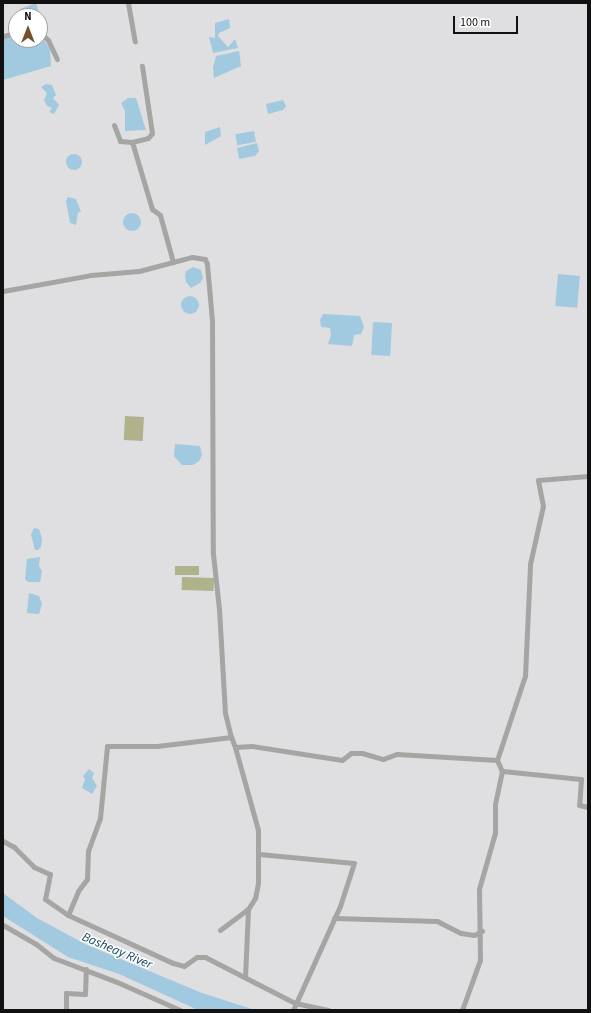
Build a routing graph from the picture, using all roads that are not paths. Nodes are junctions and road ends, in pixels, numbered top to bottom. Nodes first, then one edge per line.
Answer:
1 (128, 3) edge
2 (48, 40) edge
3 (135, 41) dead end
4 (56, 59) dead end
5 (142, 66) dead end
6 (114, 126) dead end
7 (132, 142) junction
8 (173, 262) junction
9 (3, 291) edge
10 (588, 476) edge
11 (231, 737) junction
12 (235, 747) junction
13 (497, 760) junction
14 (502, 771) junction
15 (588, 807) edge
16 (3, 841) edge
17 (259, 854) junction
18 (248, 909) junction
19 (68, 915) junction
20 (334, 918) junction
21 (3, 925) edge
22 (220, 930) dead end
23 (482, 931) junction
24 (86, 969) junction
25 (245, 977) junction
26 (295, 1003) junction
27 (66, 1010) edge
28 (180, 1010) edge
29 (293, 1010) edge
30 (328, 1010) edge
31 (462, 1010) edge

1 - 3 street
2 - 4 street
5 - 7 street
6 - 7 street
7 - 8 street
8 - 9 street
8 - 11 street
10 - 13 street
11 - 12 street
11 - 19 street
12 - 13 street
12 - 17 street
13 - 14 street
14 - 15 street
14 - 23 street
16 - 19 street
17 - 18 street
17 - 20 street
18 - 22 street
18 - 25 street
19 - 25 street
20 - 23 street
20 - 26 street
21 - 24 street
23 - 31 street
24 - 27 street
24 - 28 street
25 - 26 street
26 - 29 street
26 - 30 street

